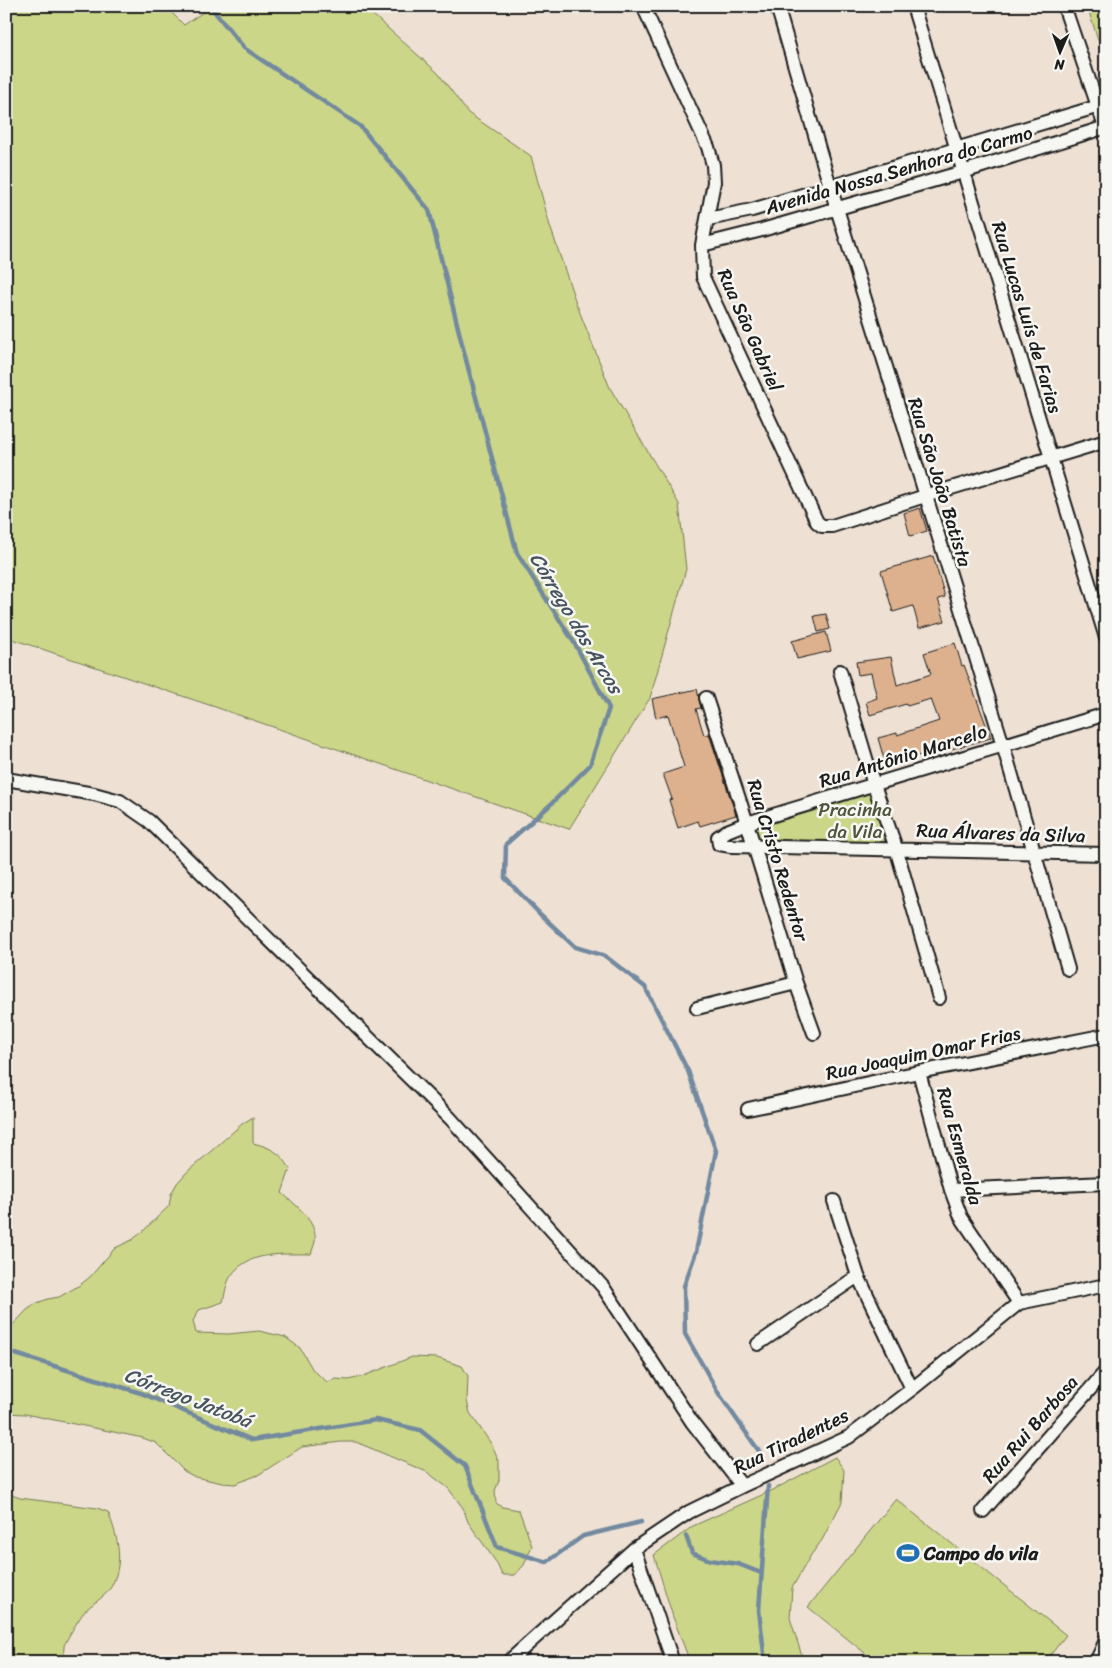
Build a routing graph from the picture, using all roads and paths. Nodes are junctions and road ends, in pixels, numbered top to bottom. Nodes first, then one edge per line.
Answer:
1 (643, 6) edge
2 (777, 6) edge
3 (913, 6) edge
4 (1064, 6) edge
5 (1102, 105) edge
6 (1105, 128) edge
7 (957, 148) junction
8 (963, 172) junction
9 (830, 186) junction
10 (836, 208) junction
11 (708, 219) junction
12 (702, 245) junction
13 (1106, 440) edge
14 (1051, 458) junction
15 (925, 496) junction
16 (1106, 638) edge
17 (840, 671) dead end
18 (706, 698) dead end
19 (1106, 714) edge
20 (1003, 745) junction
21 (6, 779) edge
22 (874, 785) junction
23 (747, 823) junction
24 (718, 841) joint
25 (754, 846) junction
26 (896, 848) junction
27 (1033, 853) junction
28 (1106, 854) edge
29 (1068, 969) dead end
30 (796, 983) junction
31 (939, 998) dead end
32 (697, 1008) dead end
33 (814, 1033) dead end
34 (1106, 1035) edge
35 (919, 1072) junction
36 (748, 1109) dead end
37 (1106, 1183) edge
38 (951, 1190) junction
39 (834, 1201) dead end
40 (858, 1276) junction
41 (1106, 1286) edge
42 (1019, 1303) junction
43 (758, 1344) dead end
44 (1106, 1372) edge
45 (912, 1389) junction
46 (742, 1486) junction
47 (983, 1511) dead end
48 (634, 1549) junction
49 (1106, 1640) edge
50 (508, 1662) edge
51 (673, 1662) edge
52 (1096, 1662) edge

1 - 11 street, Rua São Gabriel
2 - 9 street, Rua São João Batista
3 - 7 street, Rua Lucas Luís de Farias
4 - 5 street
5 - 6 street
5 - 7 street, Avenida Nossa Senhora do Carmo
6 - 8 street, Avenida Nossa Senhora do Carmo
7 - 8 street, Rua Lucas Luís de Farias
7 - 9 street, Avenida Nossa Senhora do Carmo
8 - 10 street, Avenida Nossa Senhora do Carmo
8 - 14 street, Rua Lucas Luís de Farias
9 - 10 street, Rua São João Batista
9 - 11 street, Avenida Nossa Senhora do Carmo
10 - 12 street, Avenida Nossa Senhora do Carmo
10 - 15 street, Rua São João Batista
11 - 12 street, Rua São Gabriel
12 - 15 street, Rua São Gabriel
13 - 14 street
14 - 15 street
14 - 16 street, Rua Lucas Luís de Farias
15 - 20 street, Rua São João Batista
17 - 22 street
18 - 23 street, Rua Cristo Redentor
19 - 20 street, Rua Antônio Marcelo
20 - 22 street, Rua Antônio Marcelo
20 - 27 street, Rua São João Batista
21 - 46 street
22 - 23 street, Rua Antônio Marcelo
22 - 26 street
23 - 24 street, Rua Antônio Marcelo
23 - 25 street, Rua Cristo Redentor
24 - 25 street, Rua Álvares da Silva
25 - 26 street, Rua Álvares da Silva
25 - 30 street, Rua Cristo Redentor
26 - 27 street, Rua Álvares da Silva
26 - 31 street
27 - 28 street, Rua Álvares da Silva
27 - 29 street, Rua São João Batista
30 - 32 street
30 - 33 street, Rua Cristo Redentor
34 - 35 street, Rua Joaquim Omar Frias
35 - 36 street, Rua Joaquim Omar Frias
35 - 38 street, Rua Esmeralda
37 - 38 street
38 - 42 street, Rua Esmeralda
39 - 40 street
40 - 43 street
40 - 45 street
41 - 42 street, Rua Tiradentes
42 - 45 street, Rua Tiradentes
44 - 47 street, Rua Rui Barbosa
45 - 46 street, Rua Tiradentes
46 - 48 street, Rua Tiradentes
48 - 50 street, Rua Tiradentes
48 - 51 street
49 - 52 street

